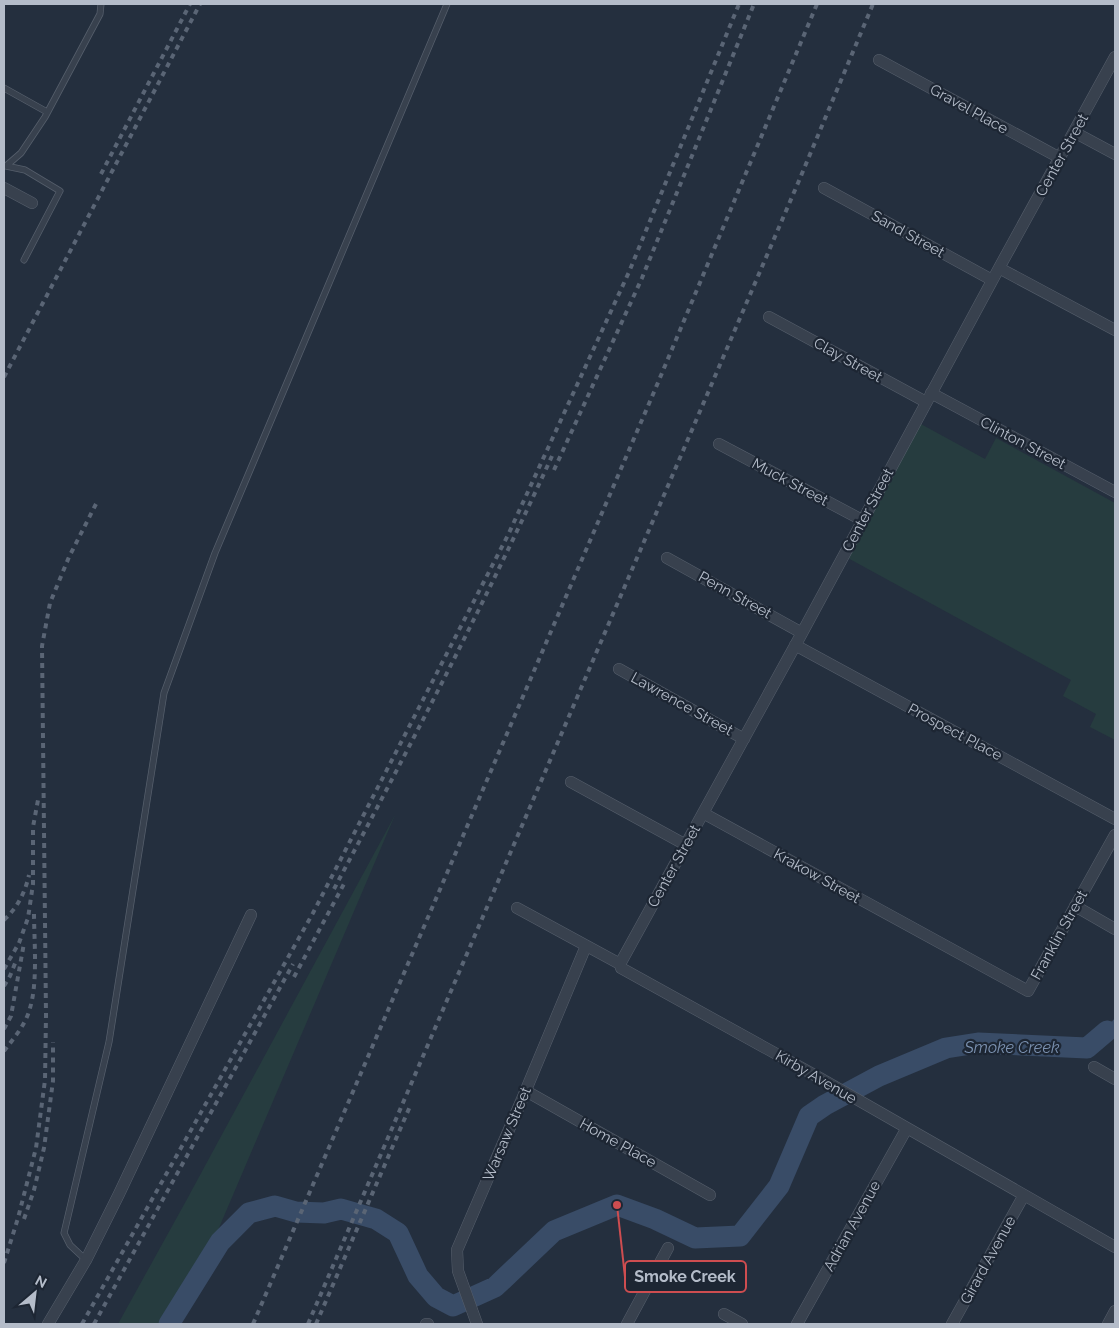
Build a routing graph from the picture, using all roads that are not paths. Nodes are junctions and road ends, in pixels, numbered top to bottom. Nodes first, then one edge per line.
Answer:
1 (101, 4) edge
2 (447, 4) edge
3 (1115, 57) edge
4 (879, 60) dead end
5 (4, 88) edge
6 (47, 112) junction
7 (1074, 132) junction
8 (1115, 154) edge
9 (1060, 158) junction
10 (5, 166) edge
11 (4, 188) edge
12 (824, 188) dead end
13 (32, 204) dead end
14 (24, 260) dead end
15 (999, 268) junction
16 (992, 280) junction
17 (770, 317) dead end
18 (1115, 330) edge
19 (929, 398) junction
20 (718, 444) dead end
21 (1115, 492) edge
22 (862, 520) junction
23 (667, 558) dead end
24 (802, 633) junction
25 (795, 645) junction
26 (619, 669) dead end
27 (744, 739) junction
28 (571, 782) dead end
29 (703, 813) junction
30 (1115, 819) edge
31 (1115, 834) edge
32 (686, 845) junction
33 (1075, 906) junction
34 (518, 908) dead end
35 (251, 915) dead end
36 (1115, 928) edge
37 (932, 938) joint
38 (586, 946) junction
39 (620, 964) junction
40 (1094, 1067) dead end
41 (1115, 1079) edge
42 (526, 1091) junction
43 (907, 1128) junction
44 (710, 1194) dead end
45 (1024, 1195) junction
46 (1115, 1247) edge
47 (668, 1248) dead end
48 (86, 1260) junction
49 (1115, 1311) edge
50 (724, 1314) dead end
51 (475, 1319) edge
52 (48, 1324) edge
53 (627, 1324) edge
54 (742, 1324) edge
55 (797, 1324) edge
56 (952, 1324) edge
57 (1108, 1324) edge

1 - 6 lane
2 - 48 lane
3 - 7 street, Center Street
4 - 9 street, Gravel Place
5 - 6 lane
6 - 10 lane
7 - 8 street
7 - 9 street, Center Street
9 - 15 street, Center Street
10 - 14 lane
11 - 13 street
12 - 16 street, Sand Street
15 - 16 street, Center Street
15 - 18 street
16 - 19 street, Center Street
17 - 19 street, Clay Street
19 - 21 street, Clinton Street
19 - 22 street, Center Street
20 - 22 street, Muck Street
22 - 24 street, Center Street
23 - 24 street, Penn Street
24 - 25 street, Center Street
25 - 27 street, Center Street
25 - 30 street, Prospect Place
26 - 27 street, Lawrence Street
27 - 29 street, Center Street
28 - 32 street
29 - 32 street, Center Street
29 - 37 street, Krakow Street
31 - 33 street, Franklin Street
32 - 39 street, Center Street
33 - 36 street
33 - 37 street, Franklin Street
34 - 38 street, Kirby Avenue
35 - 48 street
38 - 39 street, Kirby Avenue
38 - 42 street, Warsaw Street
39 - 43 street, Kirby Avenue
40 - 41 street
42 - 44 street, Home Place
42 - 51 street, Warsaw Street
43 - 45 street, Kirby Avenue
43 - 55 street, Adrian Avenue
45 - 46 street, Kirby Avenue
45 - 56 street, Girard Avenue
47 - 53 street
48 - 52 street
49 - 57 street
50 - 54 street

